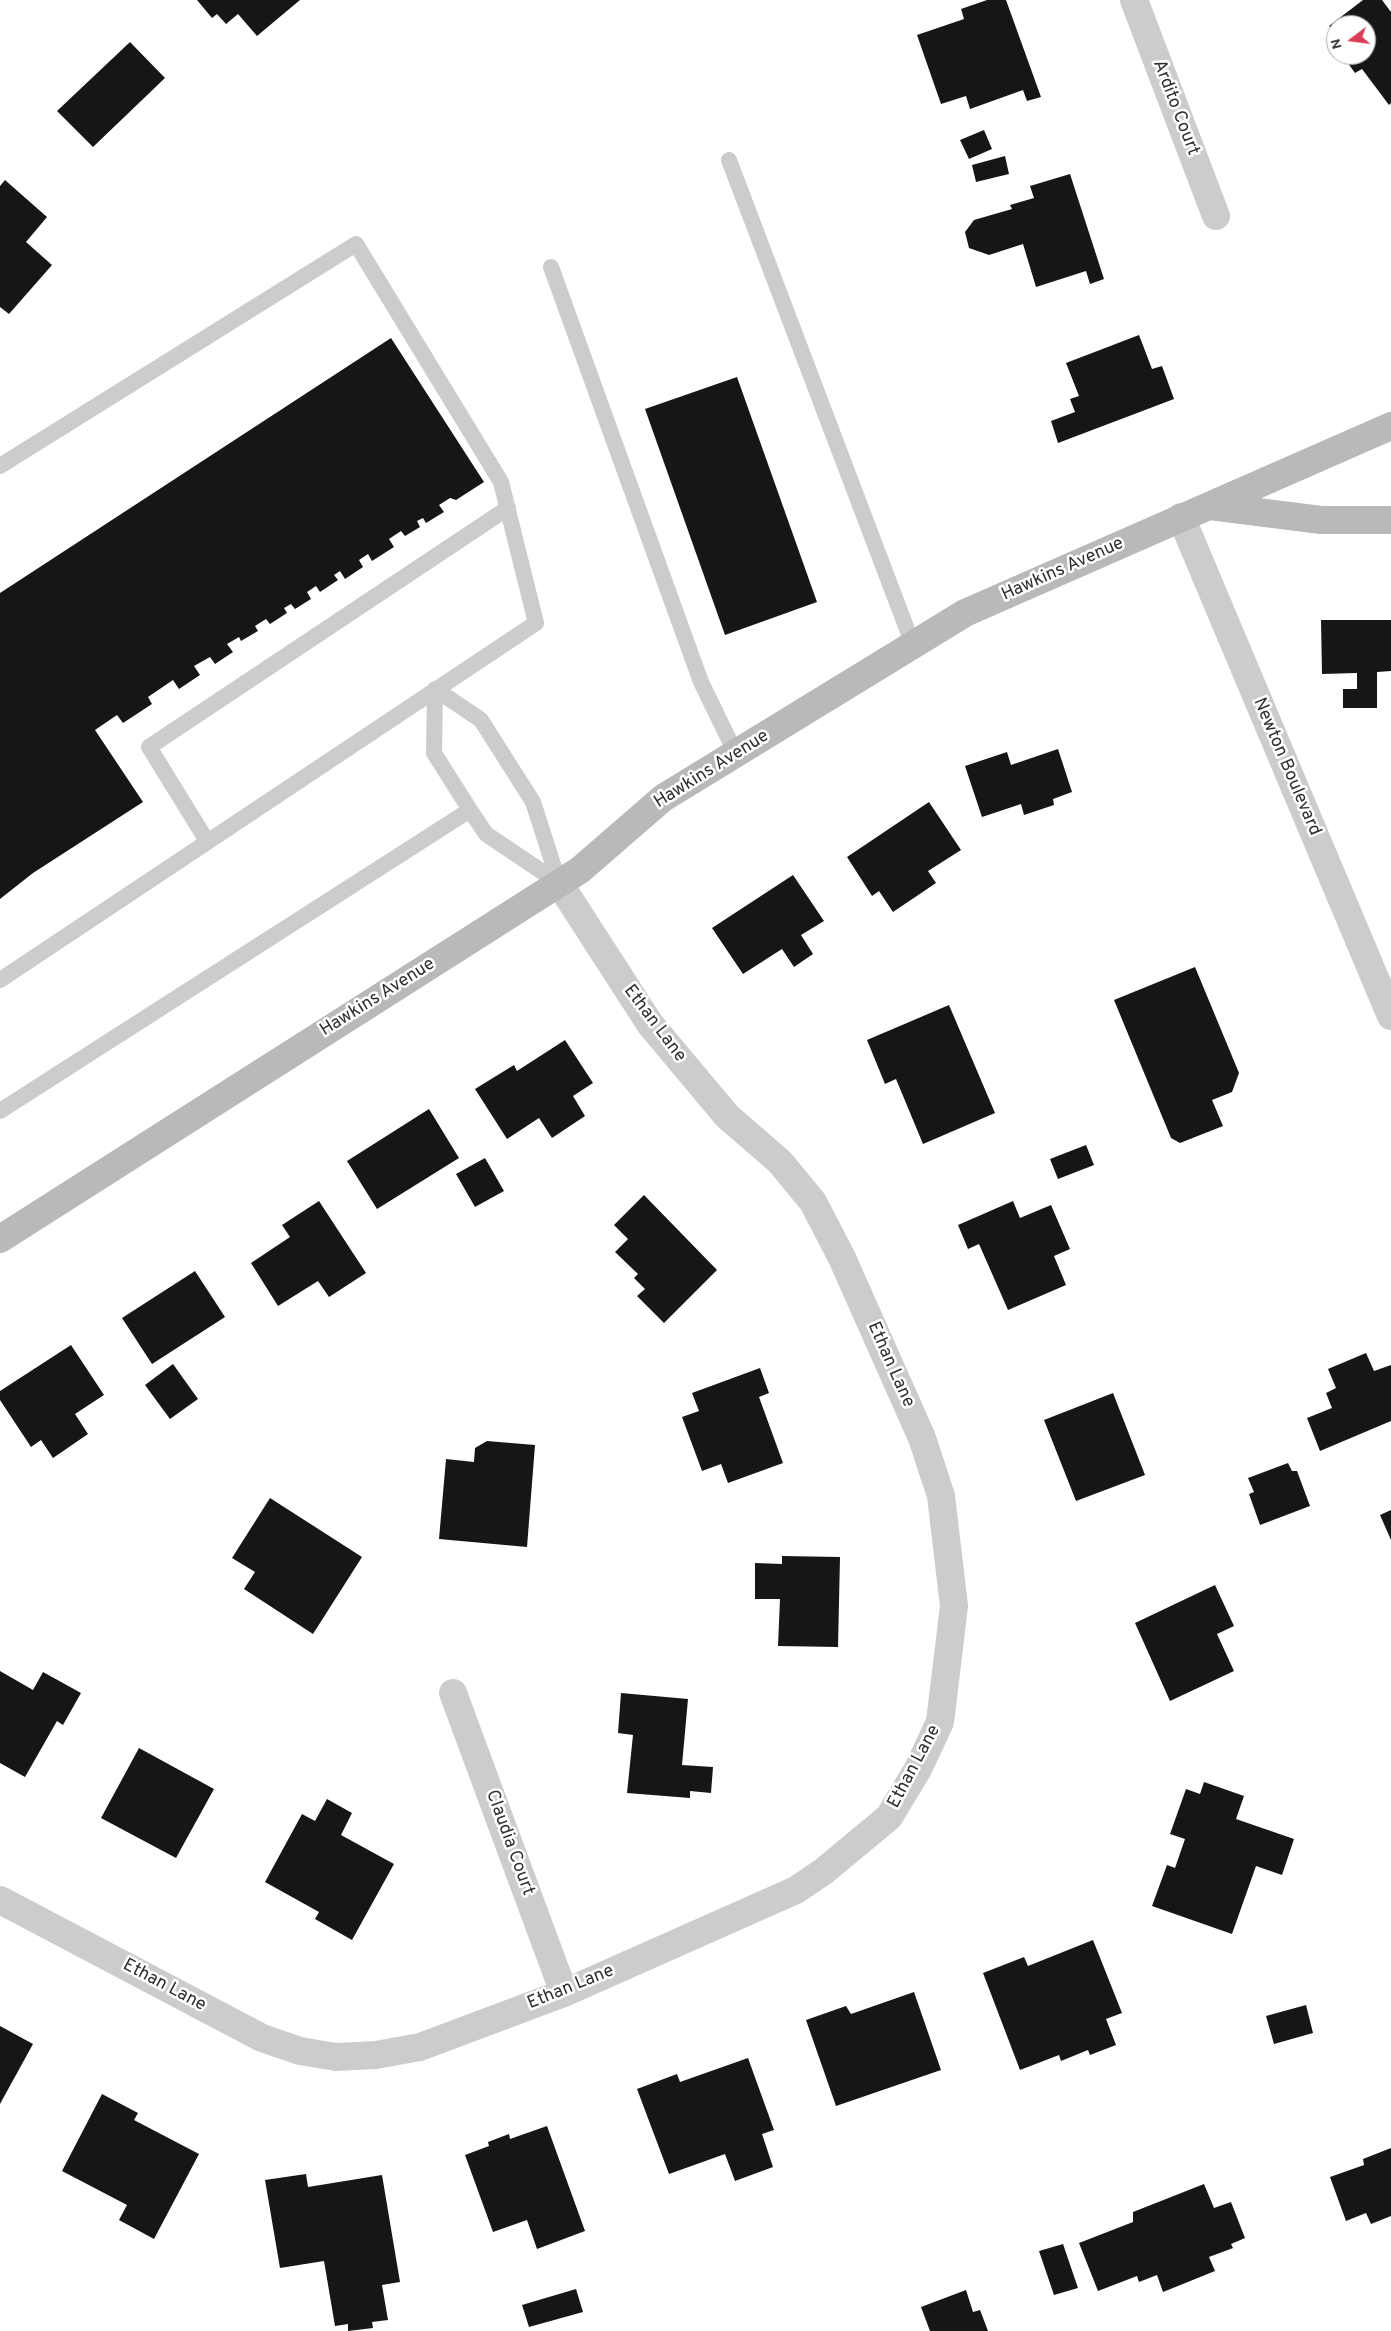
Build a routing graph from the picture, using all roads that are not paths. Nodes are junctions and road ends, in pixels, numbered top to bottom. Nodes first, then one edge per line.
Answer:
1 (1134, 0) edge
2 (729, 160) dead end
3 (1216, 216) dead end
4 (551, 267) dead end
5 (1391, 426) edge
6 (0, 466) edge
7 (1208, 506) junction
8 (508, 508) junction
9 (1181, 517) junction
10 (1391, 520) edge
11 (913, 645) junction
12 (435, 689) junction
13 (736, 754) junction
14 (470, 810) junction
15 (207, 841) junction
16 (559, 883) junction
17 (0, 980) edge
18 (1391, 1016) edge
19 (0, 1111) edge
20 (0, 1239) edge
21 (453, 1693) dead end
22 (0, 1900) edge
23 (564, 1993) junction

1 - 3 street, Ardito Court
2 - 11 lane
4 - 13 lane
5 - 7 street, Hawkins Avenue
6 - 8 lane
7 - 9 street, Hawkins Avenue
7 - 10 street
8 - 12 lane
8 - 15 lane
9 - 11 street, Hawkins Avenue
9 - 18 street, Newton Boulevard
11 - 13 street, Hawkins Avenue
12 - 14 lane
12 - 15 lane
12 - 16 lane
13 - 16 street, Hawkins Avenue
14 - 16 lane
14 - 19 lane
15 - 17 lane
16 - 20 street, Hawkins Avenue
16 - 23 street, Ethan Lane
21 - 23 street, Claudia Court
22 - 23 street, Ethan Lane

